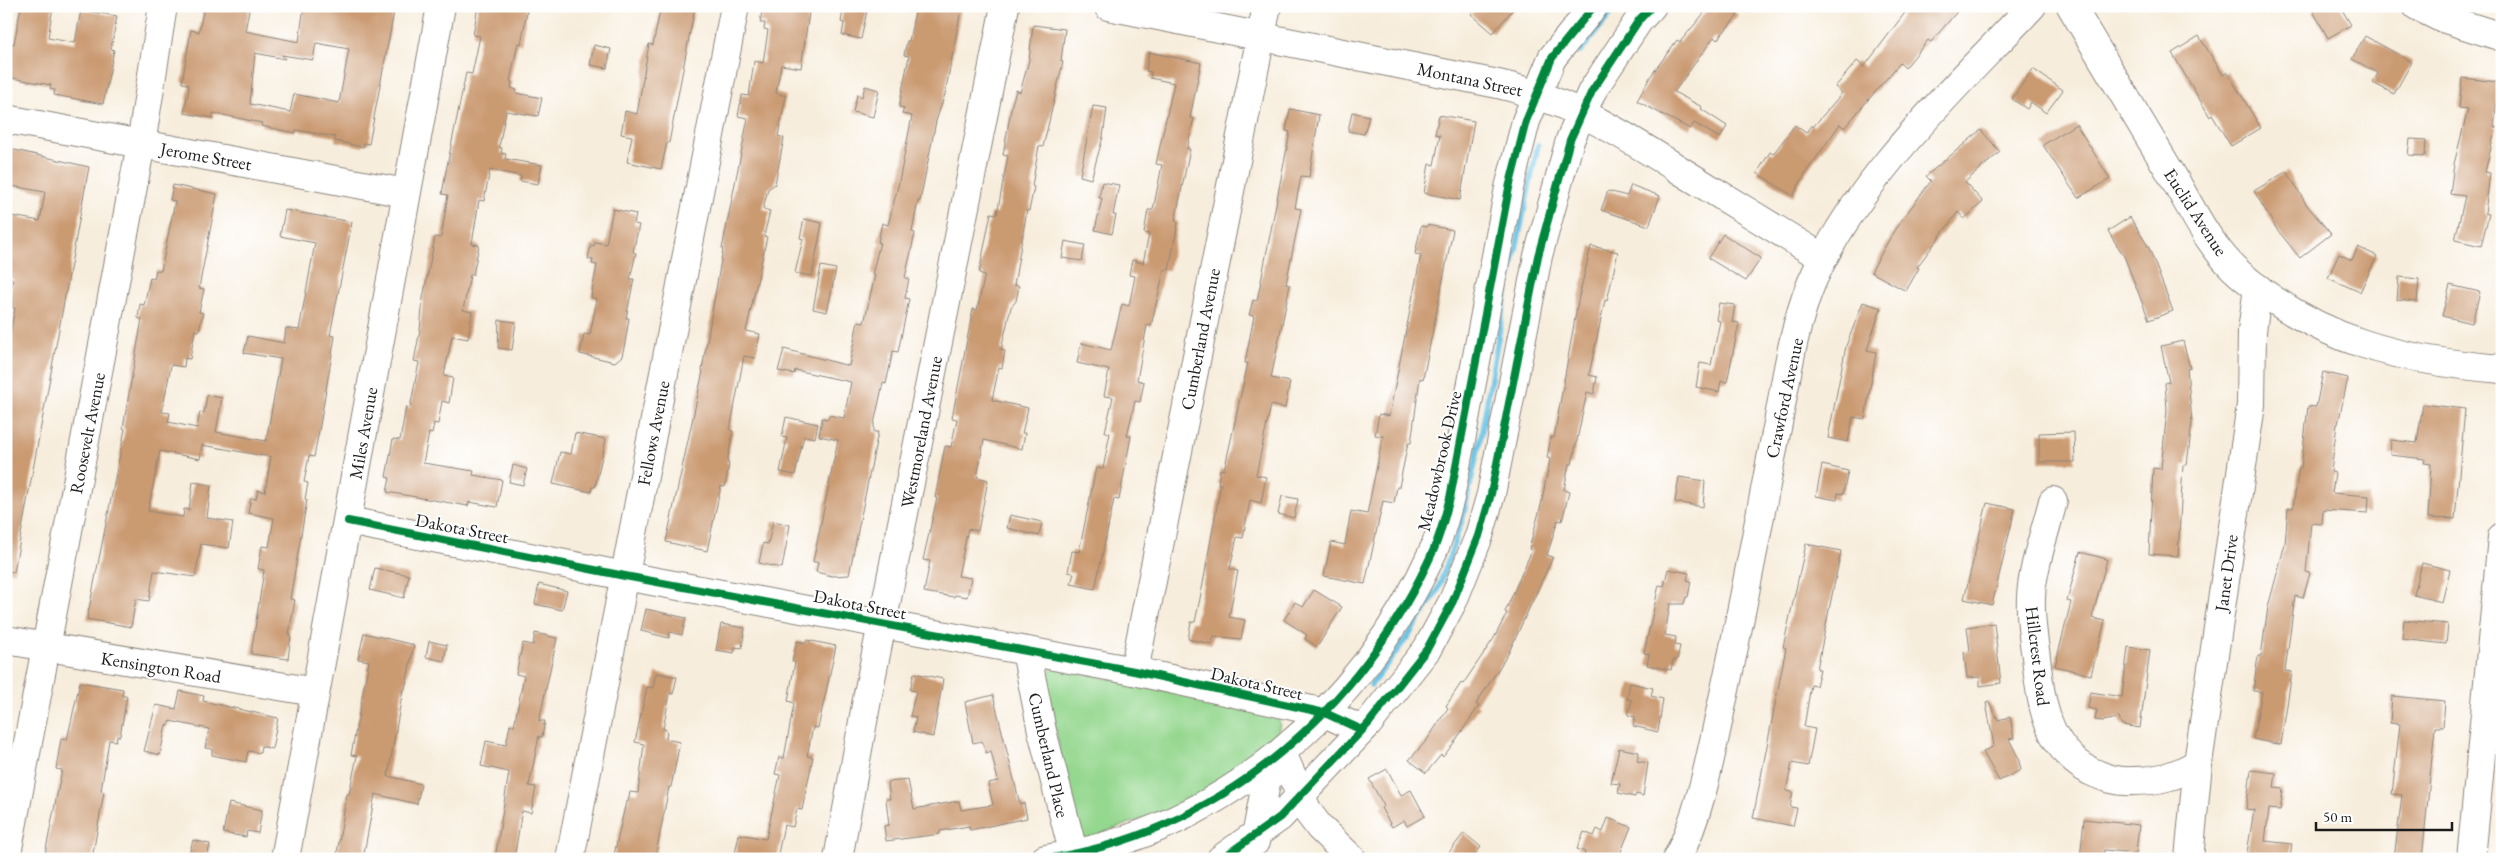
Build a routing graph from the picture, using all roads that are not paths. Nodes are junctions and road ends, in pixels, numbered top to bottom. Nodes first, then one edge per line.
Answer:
1 (163, 6) edge
2 (441, 6) edge
3 (735, 6) edge
4 (1005, 6) edge
5 (1108, 6) edge
6 (1266, 6) edge
7 (1594, 6) edge
8 (1652, 6) edge
9 (2032, 6) edge
10 (2071, 6) edge
11 (2417, 6) edge
12 (1261, 36) junction
13 (2502, 37) edge
14 (1536, 94) junction
15 (1582, 113) junction
16 (6, 120) edge
17 (141, 144) junction
18 (406, 194) junction
19 (1823, 258) junction
20 (2258, 288) junction
21 (2502, 368) edge
22 (2053, 501) dead end
23 (348, 521) junction
24 (2502, 537) edge
25 (625, 576) junction
26 (884, 623) junction
27 (6, 640) edge
28 (46, 648) junction
29 (1026, 651) junction
30 (1134, 671) junction
31 (315, 692) junction
32 (1325, 713) junction
33 (1362, 730) junction
34 (1276, 758) junction
35 (2198, 763) junction
36 (1301, 796) junction
37 (1254, 847) edge
38 (1074, 857) edge
39 (6, 859) edge
40 (285, 859) edge
41 (570, 859) edge
42 (838, 859) edge
43 (1045, 859) edge
44 (1221, 859) edge
45 (1352, 859) edge
46 (1677, 859) edge
47 (2189, 859) edge
48 (2471, 859) edge

1 - 17 street, Roosevelt Avenue
2 - 18 street, Miles Avenue
3 - 25 street, Fellows Avenue
4 - 26 street, Westmoreland Avenue
5 - 12 street, Montana Street
6 - 12 street, Cumberland Avenue
7 - 14 street, Meadowbrook Drive
8 - 15 street
9 - 19 street, Crawford Avenue
10 - 20 street, Euclid Avenue
11 - 13 street
12 - 14 street, Montana Street
12 - 30 street, Cumberland Avenue
14 - 15 street, Montana Street
14 - 32 street, Meadowbrook Drive
15 - 19 street, Montana Street
15 - 33 street
16 - 17 street, Jerome Street
17 - 18 street, Jerome Street
17 - 28 street, Roosevelt Avenue
18 - 23 street, Miles Avenue
19 - 46 street, Crawford Avenue
20 - 21 street, Euclid Avenue
20 - 35 street, Janet Drive
22 - 35 street, Hillcrest Road
23 - 25 street, Dakota Street
23 - 31 street, Miles Avenue
24 - 48 street
25 - 26 street, Dakota Street
25 - 41 street, Fellows Avenue
26 - 29 street, Dakota Street
26 - 42 street, Westmoreland Avenue
27 - 28 street, Kensington Road
28 - 31 street, Kensington Road
28 - 39 street, Roosevelt Avenue
29 - 30 street, Dakota Street
29 - 38 street, Cumberland Place
30 - 32 street, Dakota Street
31 - 40 street, Miles Avenue
32 - 33 street, Dakota Street
32 - 34 street, Meadowbrook Drive
33 - 36 street
34 - 36 street
34 - 37 street
34 - 38 street, Meadowbrook Drive
35 - 47 street, Janet Drive
36 - 37 street
36 - 45 street
37 - 44 street
38 - 43 street, Meadowbrook Drive

